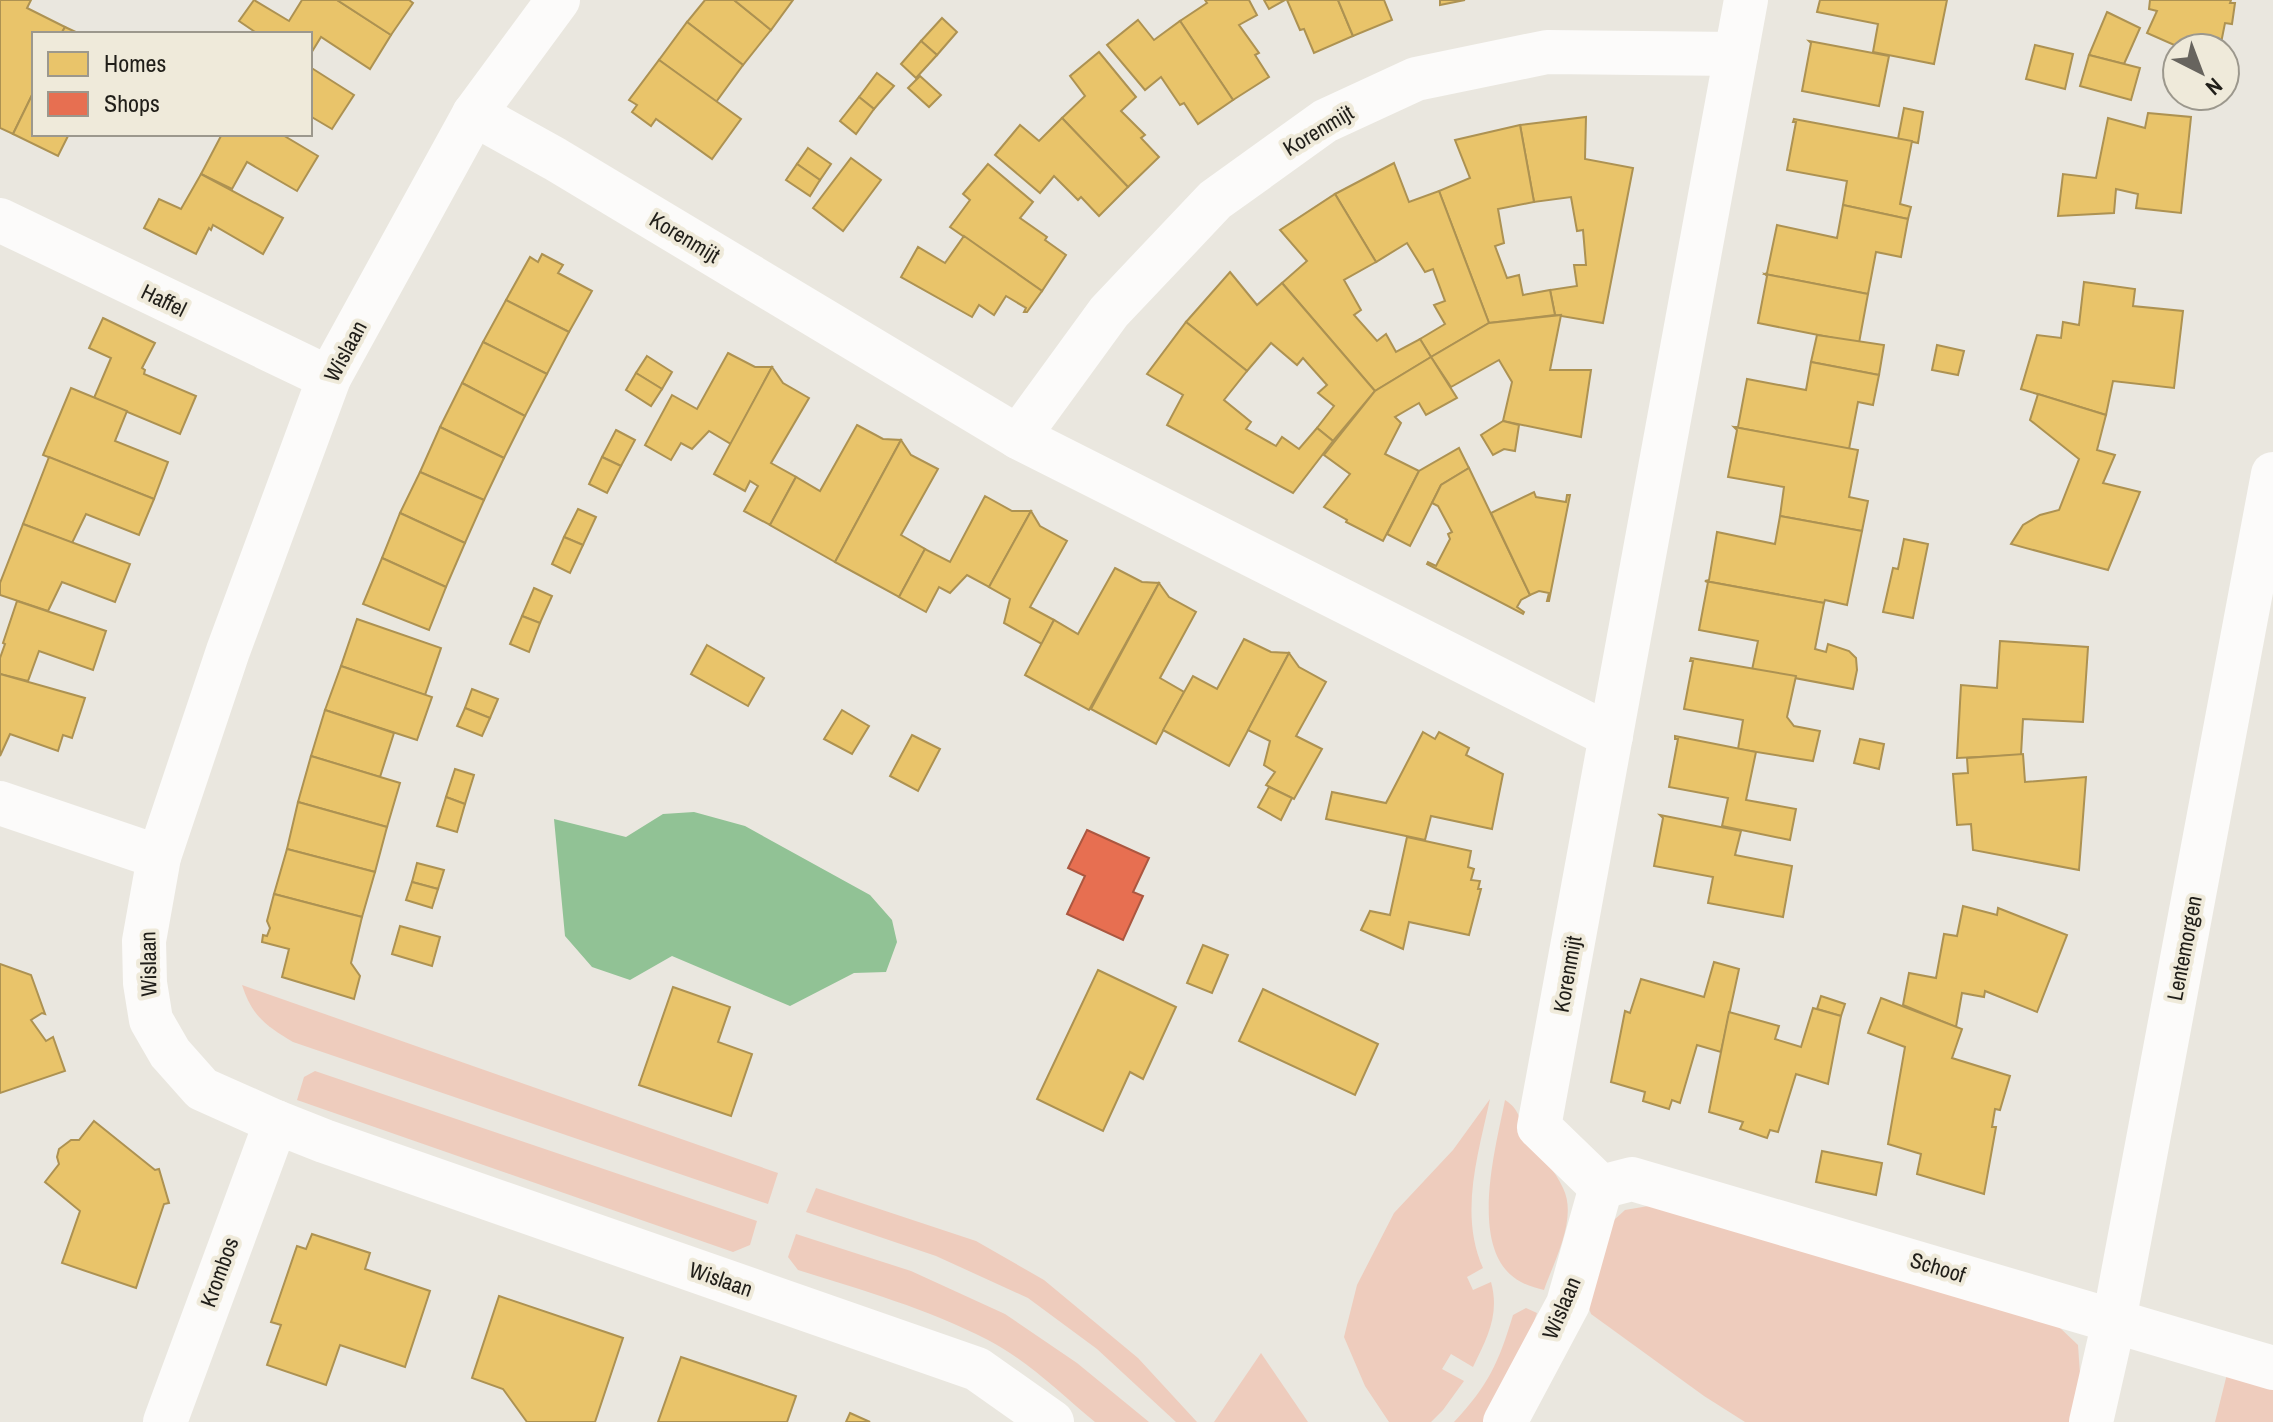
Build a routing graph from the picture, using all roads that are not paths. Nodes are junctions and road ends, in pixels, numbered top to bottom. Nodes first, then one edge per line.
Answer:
1 (558, 0) edge
2 (1746, 0) edge
3 (1736, 54) junction
4 (474, 114) junction
5 (0, 220) edge
6 (329, 378) junction
7 (1018, 437) junction
8 (2273, 474) edge
9 (1611, 736) junction
10 (0, 803) edge
11 (159, 857) junction
12 (276, 1122) junction
13 (1601, 1187) junction
14 (2114, 1321) junction
15 (2273, 1368) edge
16 (165, 1422) edge
17 (1052, 1422) edge
18 (1505, 1422) edge
19 (2091, 1422) edge

1 - 4 street, Wislaan
2 - 3 street, Korenmijt
3 - 7 street, Korenmijt
3 - 9 street, Korenmijt
4 - 6 street, Wislaan
4 - 7 street, Korenmijt
5 - 6 street, Haffel
6 - 11 street, Wislaan
7 - 9 street, Korenmijt
8 - 14 street, Lentemorgen
9 - 13 street, Korenmijt
10 - 11 street
11 - 12 street, Wislaan
12 - 16 street, Krombos
12 - 17 street, Wislaan
13 - 14 street, Schoof
13 - 18 street, Wislaan
14 - 15 street, Schoof
14 - 19 street, Lentemorgen

